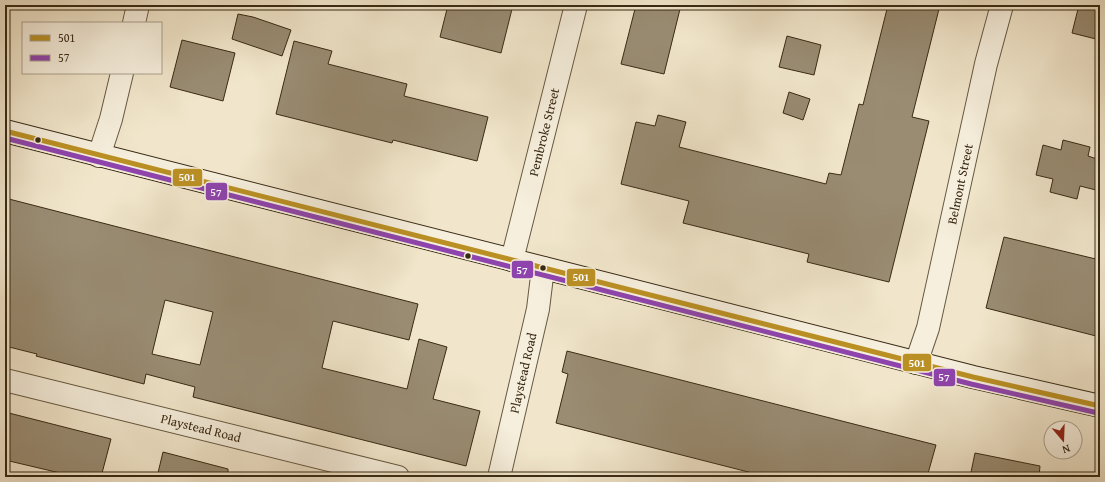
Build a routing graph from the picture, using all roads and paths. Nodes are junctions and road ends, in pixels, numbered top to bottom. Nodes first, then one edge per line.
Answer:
1 (138, 5) edge
2 (576, 5) edge
3 (1002, 5) edge
4 (134, 22) edge
5 (122, 74) edge
6 (5, 131) edge
7 (99, 156) junction
8 (512, 260) junction
9 (543, 268) junction
10 (916, 363) junction
11 (5, 380) edge
12 (1100, 406) edge
13 (398, 477) edge
14 (499, 477) edge

1 - 4 street
2 - 8 street, Pembroke Street
3 - 10 street, Belmont Street
5 - 7 street
6 - 7 street
7 - 8 street
8 - 9 street
9 - 10 street
9 - 14 street, Playstead Road
10 - 12 street
11 - 13 street, Playstead Road

